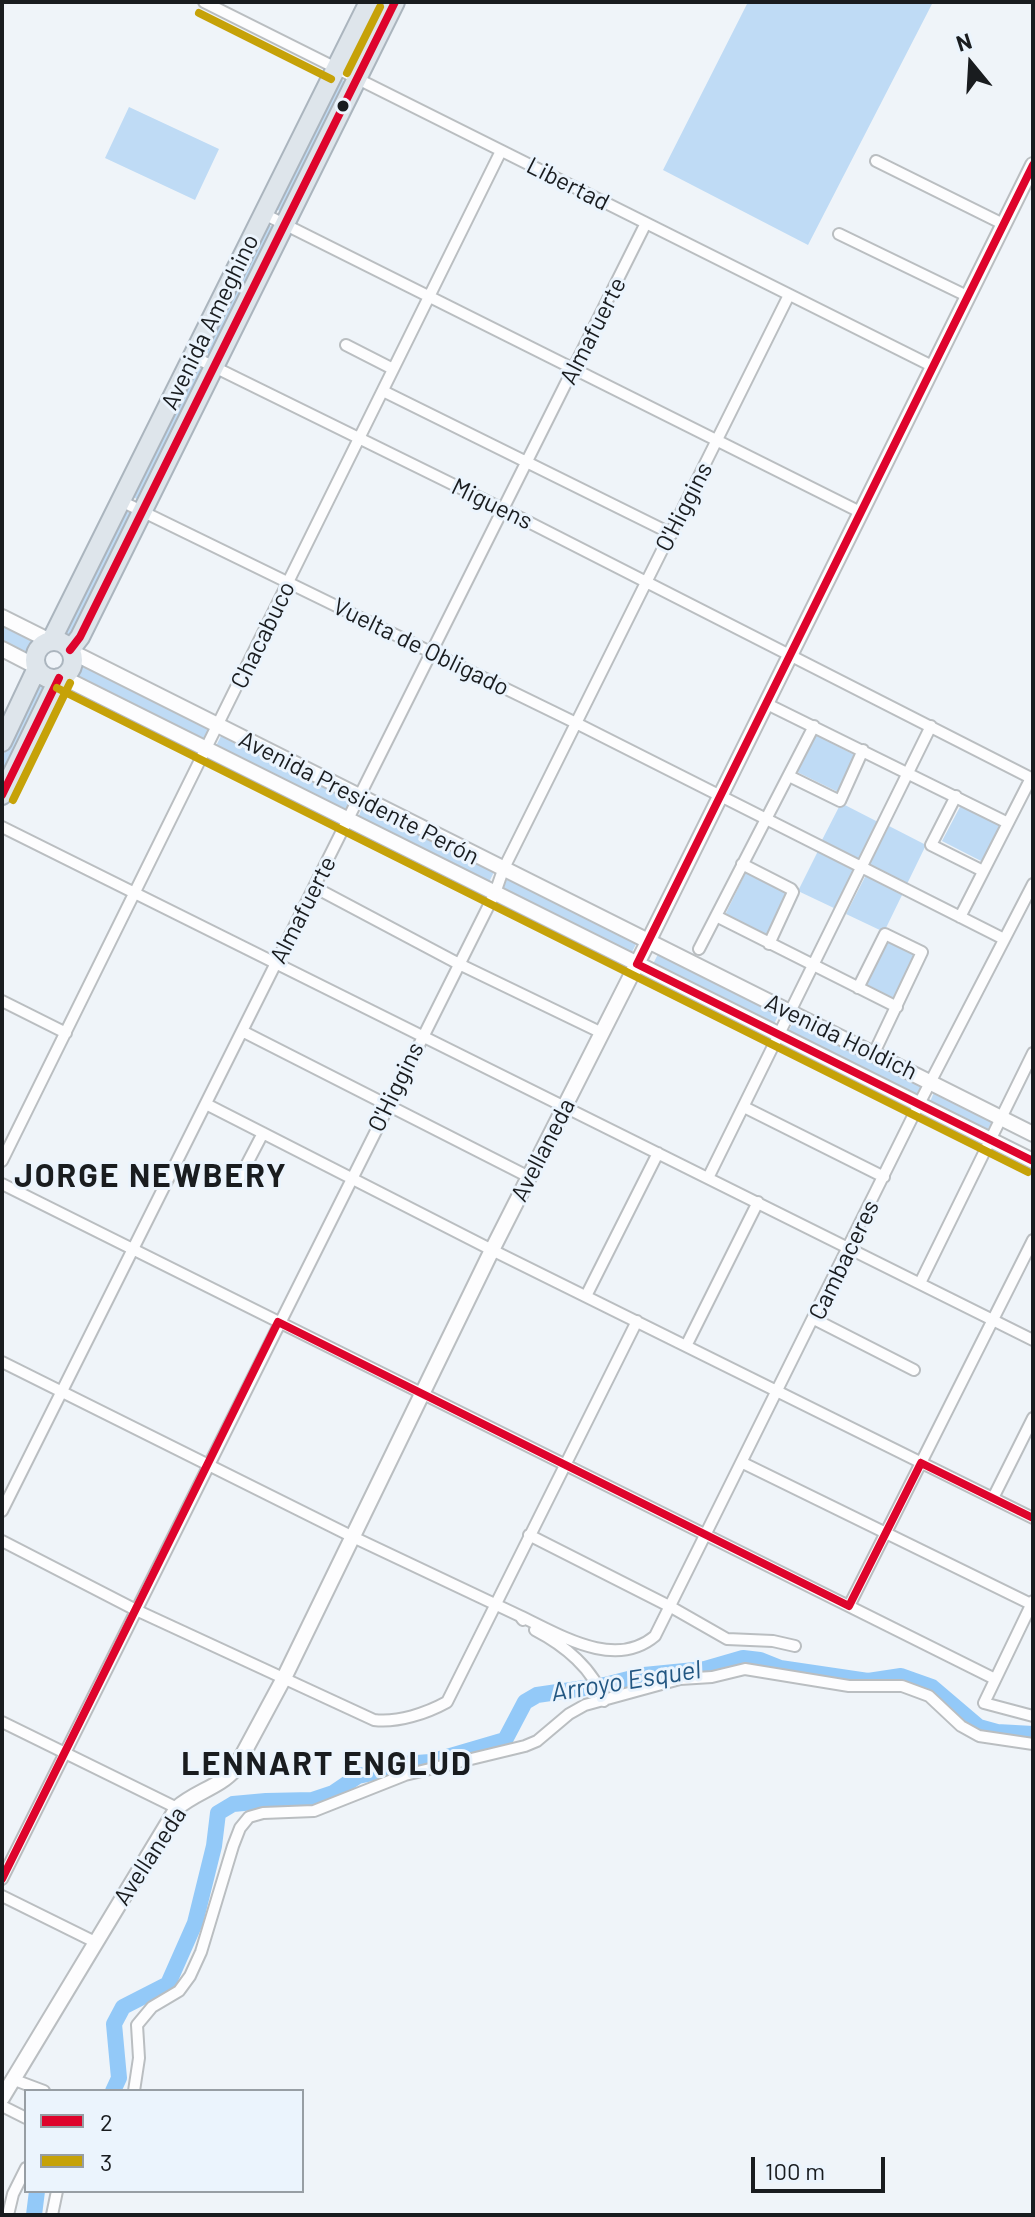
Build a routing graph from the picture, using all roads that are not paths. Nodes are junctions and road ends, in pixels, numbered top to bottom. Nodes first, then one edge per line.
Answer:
1 (204, 2) edge
2 (369, 2) edge
3 (395, 2) edge
4 (336, 68) junction
5 (357, 79) junction
6 (501, 151) junction
7 (876, 161) dead end
8 (1033, 165) edge
9 (264, 214) junction
10 (646, 223) junction
11 (285, 224) junction
12 (1003, 224) junction
13 (839, 234) dead end
14 (789, 295) junction
15 (428, 296) junction
16 (967, 296) junction
17 (346, 345) dead end
18 (192, 356) junction
19 (932, 366) junction
20 (214, 368) junction
21 (393, 369) junction
22 (573, 369) junction
23 (383, 391) junction
24 (360, 439) junction
25 (717, 440) junction
26 (527, 461) junction
27 (121, 501) junction
28 (503, 509) junction
29 (142, 512) junction
30 (860, 512) junction
31 (672, 534) junction
32 (288, 582) junction
33 (646, 582) junction
34 (2, 617) edge
35 (50, 641) junction
36 (2, 649) edge
37 (71, 651) junction
38 (432, 652) junction
39 (790, 654) junction
40 (37, 667) junction
41 (61, 677) junction
42 (765, 703) junction
43 (576, 723) junction
44 (814, 726) junction
45 (931, 726) junction
46 (218, 727) junction
47 (2, 742) edge
48 (206, 749) junction
49 (863, 750) junction
50 (908, 772) junction
51 (789, 776) junction
52 (1032, 778) edge
53 (2, 795) edge
54 (719, 796) junction
55 (956, 796) junction
56 (359, 797) junction
57 (348, 819) junction
58 (767, 820) junction
59 (1008, 823) junction
60 (2, 827) edge
61 (742, 864) junction
62 (861, 867) junction
63 (503, 870) junction
64 (983, 871) junction
65 (1033, 884) edge
66 (314, 887) junction
67 (495, 893) junction
68 (135, 894) junction
69 (716, 916) junction
70 (960, 917) junction
71 (1004, 939) junction
72 (648, 942) junction
73 (769, 944) junction
74 (699, 949) dead end
75 (275, 964) junction
76 (459, 964) junction
77 (637, 964) junction
78 (813, 966) junction
79 (858, 988) junction
80 (2, 1001) edge
81 (897, 1007) junction
82 (790, 1012) junction
83 (242, 1031) junction
84 (66, 1033) junction
85 (602, 1033) junction
86 (779, 1034) junction
87 (421, 1036) junction
88 (874, 1053) junction
89 (1033, 1053) edge
90 (931, 1082) junction
91 (206, 1104) junction
92 (919, 1104) junction
93 (387, 1105) junction
94 (565, 1107) junction
95 (744, 1107) junction
96 (1001, 1118) junction
97 (263, 1133) junction
98 (1033, 1134) edge
99 (990, 1139) junction
100 (658, 1153) junction
101 (2, 1161) edge
102 (1033, 1161) edge
103 (529, 1177) junction
104 (884, 1177) junction
105 (351, 1178) junction
106 (708, 1178) junction
107 (239, 1179) dead end
108 (2, 1184) edge
109 (758, 1202) junction
110 (1032, 1245) edge
111 (850, 1248) junction
112 (133, 1249) junction
113 (492, 1250) junction
114 (920, 1283) junction
115 (586, 1296) junction
116 (814, 1319) junction
117 (994, 1320) junction
118 (637, 1321) junction
119 (278, 1322) junction
120 (1033, 1340) edge
121 (686, 1346) junction
122 (2, 1362) edge
123 (914, 1370) dead end
124 (62, 1392) junction
125 (778, 1392) junction
126 (423, 1394) junction
127 (1033, 1418) edge
128 (743, 1463) junction
129 (921, 1463) junction
130 (209, 1464) junction
131 (565, 1464) junction
132 (993, 1498) junction
133 (2, 1511) edge
134 (1033, 1518) edge
135 (707, 1534) junction
136 (886, 1534) junction
137 (529, 1535) junction
138 (353, 1537) junction
139 (2, 1541) edge
140 (495, 1604) junction
141 (1032, 1604) edge
142 (849, 1606) junction
143 (671, 1607) junction
144 (136, 1610) junction
145 (520, 1616) junction
146 (795, 1646) dead end
147 (284, 1678) junction
148 (995, 1679) junction
149 (603, 1695) junction
150 (1033, 1716) edge
151 (2, 1722) edge
152 (1033, 1744) edge
153 (65, 1752) junction
154 (177, 1808) junction
155 (2, 1879) edge
156 (2, 1896) edge
157 (95, 1942) junction
158 (7, 2077) edge
159 (39, 2089) edge
160 (134, 2089) edge
161 (2, 2098) edge
162 (2, 2106) edge
163 (24, 2117) edge
164 (24, 2172) edge
165 (57, 2193) edge
166 (8, 2215) edge
167 (52, 2215) edge

1 - 4 street, Libertad
2 - 4 highway, Avenida Ameghino
3 - 5 highway, Avenida Ameghino
4 - 5 street, Libertad
4 - 9 highway, Avenida Ameghino
5 - 6 street, Libertad
5 - 11 highway, Avenida Ameghino
6 - 10 street, Libertad
6 - 15 street, Chacabuco
7 - 12 street
8 - 12 street, Avellaneda
9 - 11 street
9 - 18 highway, Avenida Ameghino
10 - 14 street, Libertad
10 - 22 street, Almafuerte
11 - 15 street
11 - 20 highway, Avenida Ameghino
12 - 16 street, Avellaneda
13 - 16 street
14 - 19 street, Libertad
14 - 25 street, O'Higgins
15 - 21 street, Chacabuco
15 - 22 street
16 - 19 street, Avellaneda
17 - 21 street
18 - 20 street, Miguens
18 - 27 highway, Avenida Ameghino
19 - 30 street, Avellaneda
20 - 24 street, Miguens
20 - 29 highway, Avenida Ameghino
21 - 23 street, Chacabuco
22 - 25 street
22 - 26 street, Almafuerte
23 - 24 street, Chacabuco
23 - 26 street
24 - 28 street, Miguens
24 - 32 street, Chacabuco
25 - 30 street
25 - 31 street, O'Higgins
26 - 28 street, Almafuerte
26 - 31 street
27 - 29 street, Vuelta de Obligado
27 - 35 highway, Avenida Ameghino
28 - 33 street, Miguens
28 - 38 street, Almafuerte
29 - 32 street, Vuelta de Obligado
29 - 37 highway, Avenida Ameghino
30 - 39 street, Avellaneda
31 - 33 street, O'Higgins
32 - 38 street, Vuelta de Obligado
32 - 46 street, Chacabuco
33 - 39 street, Miguens
33 - 43 street, O'Higgins
34 - 35 street
35 - 37 highway
35 - 40 highway
36 - 40 street
37 - 41 highway
37 - 46 street, Avenida Presidente Perón
38 - 43 street, Vuelta de Obligado
38 - 56 street, Almafuerte
39 - 42 street, Avellaneda
39 - 45 street, Miguens
40 - 41 highway
40 - 47 highway
41 - 48 street, Avenida Presidente Perón
41 - 53 highway
42 - 44 street
42 - 54 street, Avellaneda
43 - 54 street, Vuelta de Obligado
43 - 63 street, O'Higgins
44 - 49 street
44 - 51 street
45 - 50 street
45 - 52 street, Miguens
46 - 48 street, Chacabuco
46 - 56 street, Avenida Presidente Perón
48 - 57 street, Avenida Presidente Perón
48 - 68 street, Chacabuco
49 - 50 street
49 - 51 street
50 - 55 street
50 - 62 street
51 - 58 street
52 - 59 street
54 - 58 street, Vuelta de Obligado
54 - 72 street, Avellaneda
55 - 59 street
55 - 64 street
56 - 57 street, Almafuerte
56 - 63 street, Avenida Presidente Perón
57 - 66 street, Almafuerte
57 - 67 street, Avenida Presidente Perón
58 - 61 street
58 - 62 street, Vuelta de Obligado
59 - 64 street
60 - 68 street
61 - 69 street
61 - 73 street
62 - 70 street, Vuelta de Obligado
62 - 78 street
63 - 67 street, O'Higgins
63 - 72 street, Avenida Presidente Perón
64 - 70 street
65 - 71 street, Cambaceres
66 - 75 street, Almafuerte
66 - 76 street
67 - 76 street, O'Higgins
67 - 77 street, Avenida Presidente Perón
68 - 75 street
68 - 84 street, Chacabuco
69 - 73 street
69 - 74 street
70 - 71 street, Vuelta de Obligado
71 - 90 street, Cambaceres
72 - 77 street, Avellaneda
72 - 82 street, Avenida Holdich
73 - 78 street
75 - 83 street, Almafuerte
75 - 87 street
76 - 85 street
76 - 87 street, O'Higgins
77 - 85 street, Avellaneda
77 - 86 street, Avenida Holdich
78 - 79 street
78 - 82 street
79 - 81 street
79 - 81 street
80 - 84 street
81 - 88 street
82 - 86 street
82 - 88 street, Avenida Holdich
83 - 91 street, Almafuerte
83 - 93 street
84 - 101 street, Chacabuco
85 - 94 street, Avellaneda
86 - 92 street, Avenida Holdich
86 - 95 street
87 - 93 street, O'Higgins
87 - 94 street
88 - 90 street, Avenida Holdich
89 - 96 street
90 - 92 street, Cambaceres
90 - 96 street, Avenida Holdich
91 - 97 street
91 - 112 street, Almafuerte
92 - 99 street, Avenida Holdich
92 - 104 street, Cambaceres
93 - 103 street
93 - 105 street, O'Higgins
94 - 100 street
94 - 103 street, Avellaneda
95 - 104 street
95 - 106 street
96 - 98 street, Avenida Holdich
96 - 99 street
97 - 105 street
97 - 107 street
99 - 102 street, Avenida Holdich
99 - 114 street
100 - 106 street
100 - 115 street
103 - 113 street, Avellaneda
104 - 111 street, Cambaceres
105 - 113 street
105 - 119 street, O'Higgins
106 - 109 street
108 - 112 street
109 - 111 street
109 - 121 street
110 - 117 street
111 - 114 street
111 - 116 street, Cambaceres
112 - 119 street
112 - 124 street, Almafuerte
113 - 115 street
113 - 126 street, Avellaneda
114 - 117 street
115 - 118 street
116 - 123 street
116 - 125 street, Cambaceres
117 - 120 street
117 - 129 street
118 - 121 street
118 - 131 street
119 - 126 street
119 - 130 street, O'Higgins
121 - 125 street
122 - 124 street
124 - 130 street
124 - 133 street, Almafuerte
125 - 128 street, Cambaceres
125 - 129 street
126 - 131 street
126 - 138 street, Avellaneda
127 - 132 street
128 - 135 street, Cambaceres
128 - 136 street
129 - 132 street
129 - 136 street
130 - 138 street
130 - 144 street, O'Higgins
131 - 135 street
131 - 137 street
132 - 134 street
135 - 142 street
135 - 143 street, Cambaceres
136 - 141 street
136 - 142 street
137 - 140 street
137 - 143 street
138 - 140 street
138 - 147 street, Avellaneda
139 - 144 street
140 - 145 street
140 - 147 street
141 - 148 street
142 - 148 street
143 - 145 street, Cambaceres
143 - 146 street
144 - 147 street
144 - 153 street, O'Higgins
145 - 149 street
147 - 154 street, Avellaneda
148 - 150 street
149 - 152 street
149 - 160 street
151 - 153 street
153 - 154 street
153 - 155 street, O'Higgins
154 - 157 street, Avellaneda
156 - 157 street
157 - 158 street, Avellaneda
158 - 159 street
158 - 161 street, Avellaneda
162 - 163 street
164 - 166 street
165 - 167 street

